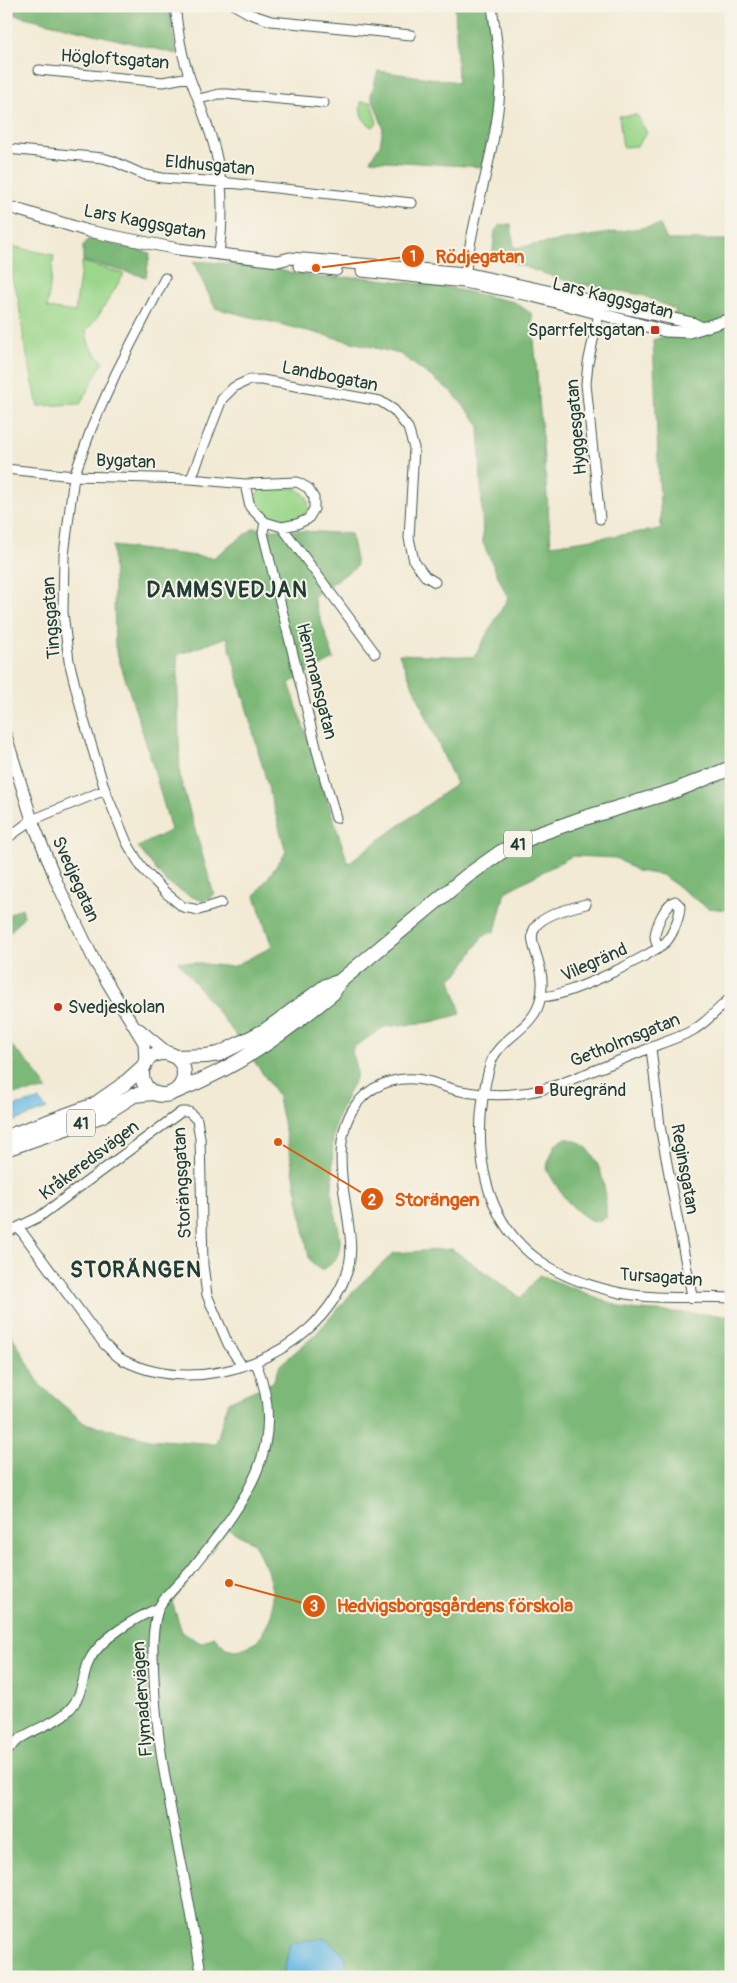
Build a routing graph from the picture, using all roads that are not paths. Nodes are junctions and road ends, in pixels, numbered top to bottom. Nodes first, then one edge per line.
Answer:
1 (174, 6) edge
2 (236, 6) edge
3 (492, 6) edge
4 (411, 35) dead end
5 (39, 70) dead end
6 (189, 77) junction
7 (199, 99) junction
8 (324, 103) dead end
9 (7, 149) edge
10 (220, 182) junction
11 (412, 203) dead end
12 (6, 206) edge
13 (219, 254) junction
14 (164, 278) dead end
15 (465, 278) junction
16 (600, 309) junction
17 (731, 319) edge
18 (6, 469) edge
19 (74, 476) junction
20 (191, 479) junction
21 (245, 484) junction
22 (600, 519) dead end
23 (265, 522) junction
24 (282, 527) junction
25 (435, 582) dead end
26 (374, 653) dead end
27 (6, 736) edge
28 (731, 768) edge
29 (105, 790) junction
30 (336, 818) dead end
31 (32, 820) junction
32 (6, 839) edge
33 (221, 903) dead end
34 (586, 904) dead end
35 (658, 948) junction
36 (339, 982) junction
37 (541, 996) junction
38 (731, 997) edge
39 (136, 1026) junction
40 (651, 1048) junction
41 (172, 1055) junction
42 (144, 1064) junction
43 (177, 1090) junction
44 (152, 1093) junction
45 (484, 1095) junction
46 (189, 1112) joint
47 (6, 1136) edge
48 (6, 1149) edge
49 (19, 1228) junction
50 (6, 1233) edge
51 (692, 1296) junction
52 (731, 1298) edge
53 (256, 1363) junction
54 (242, 1366) junction
55 (158, 1608) junction
56 (6, 1753) edge
57 (202, 1977) edge

1 - 6 street
2 - 4 street
3 - 15 street
5 - 6 street, Högloftsgatan
6 - 7 street
7 - 8 street
7 - 10 street
9 - 10 street, Eldhusgatan
10 - 11 street, Eldhusgatan
10 - 13 street
12 - 13 street, Lars Kaggsgatan
13 - 15 street, Lars Kaggsgatan
14 - 19 street, Tingsgatan
15 - 16 street, Lars Kaggsgatan
16 - 17 street, Lars Kaggsgatan
16 - 22 street, Hyggesgatan
18 - 19 street, Bygatan
19 - 20 street, Bygatan
19 - 29 street, Tingsgatan
20 - 21 street, Bygatan
20 - 25 street, Landbogatan
21 - 23 street
21 - 24 street, Bygatan
23 - 24 street
23 - 30 street, Hemmansgatan
24 - 26 street
27 - 31 street, Svedjegatan
28 - 36 main road, 41
29 - 31 street
29 - 33 street, Tingsgatan
31 - 32 street
31 - 39 street, Svedjegatan
34 - 37 street
35 - 35 street, Vilegränd
35 - 37 street, Vilegränd
36 - 41 main road, 41
36 - 43 main road, 41
37 - 45 street, Tursagatan
38 - 40 street, Getholmsgatan
39 - 41 street, Svedjegatan
39 - 42 street, Svedjegatan
40 - 45 street, Getholmsgatan
40 - 51 street, Reginsgatan
41 - 42 main road, 41
41 - 43 main road
42 - 44 main road
42 - 47 main road, 41
43 - 44 main road, 41
44 - 48 main road, 41
45 - 51 street, Tursagatan
45 - 53 street, Getholmsgatan
46 - 49 street, Kråkeredsvägen
46 - 54 street, Storängsgatan
49 - 50 street, Kråkeredsvägen
49 - 54 street, Getholmsgatan
51 - 52 street, Tursagatan
53 - 54 street, Getholmsgatan
53 - 55 street
55 - 56 street
55 - 57 street, Flymadervägen

